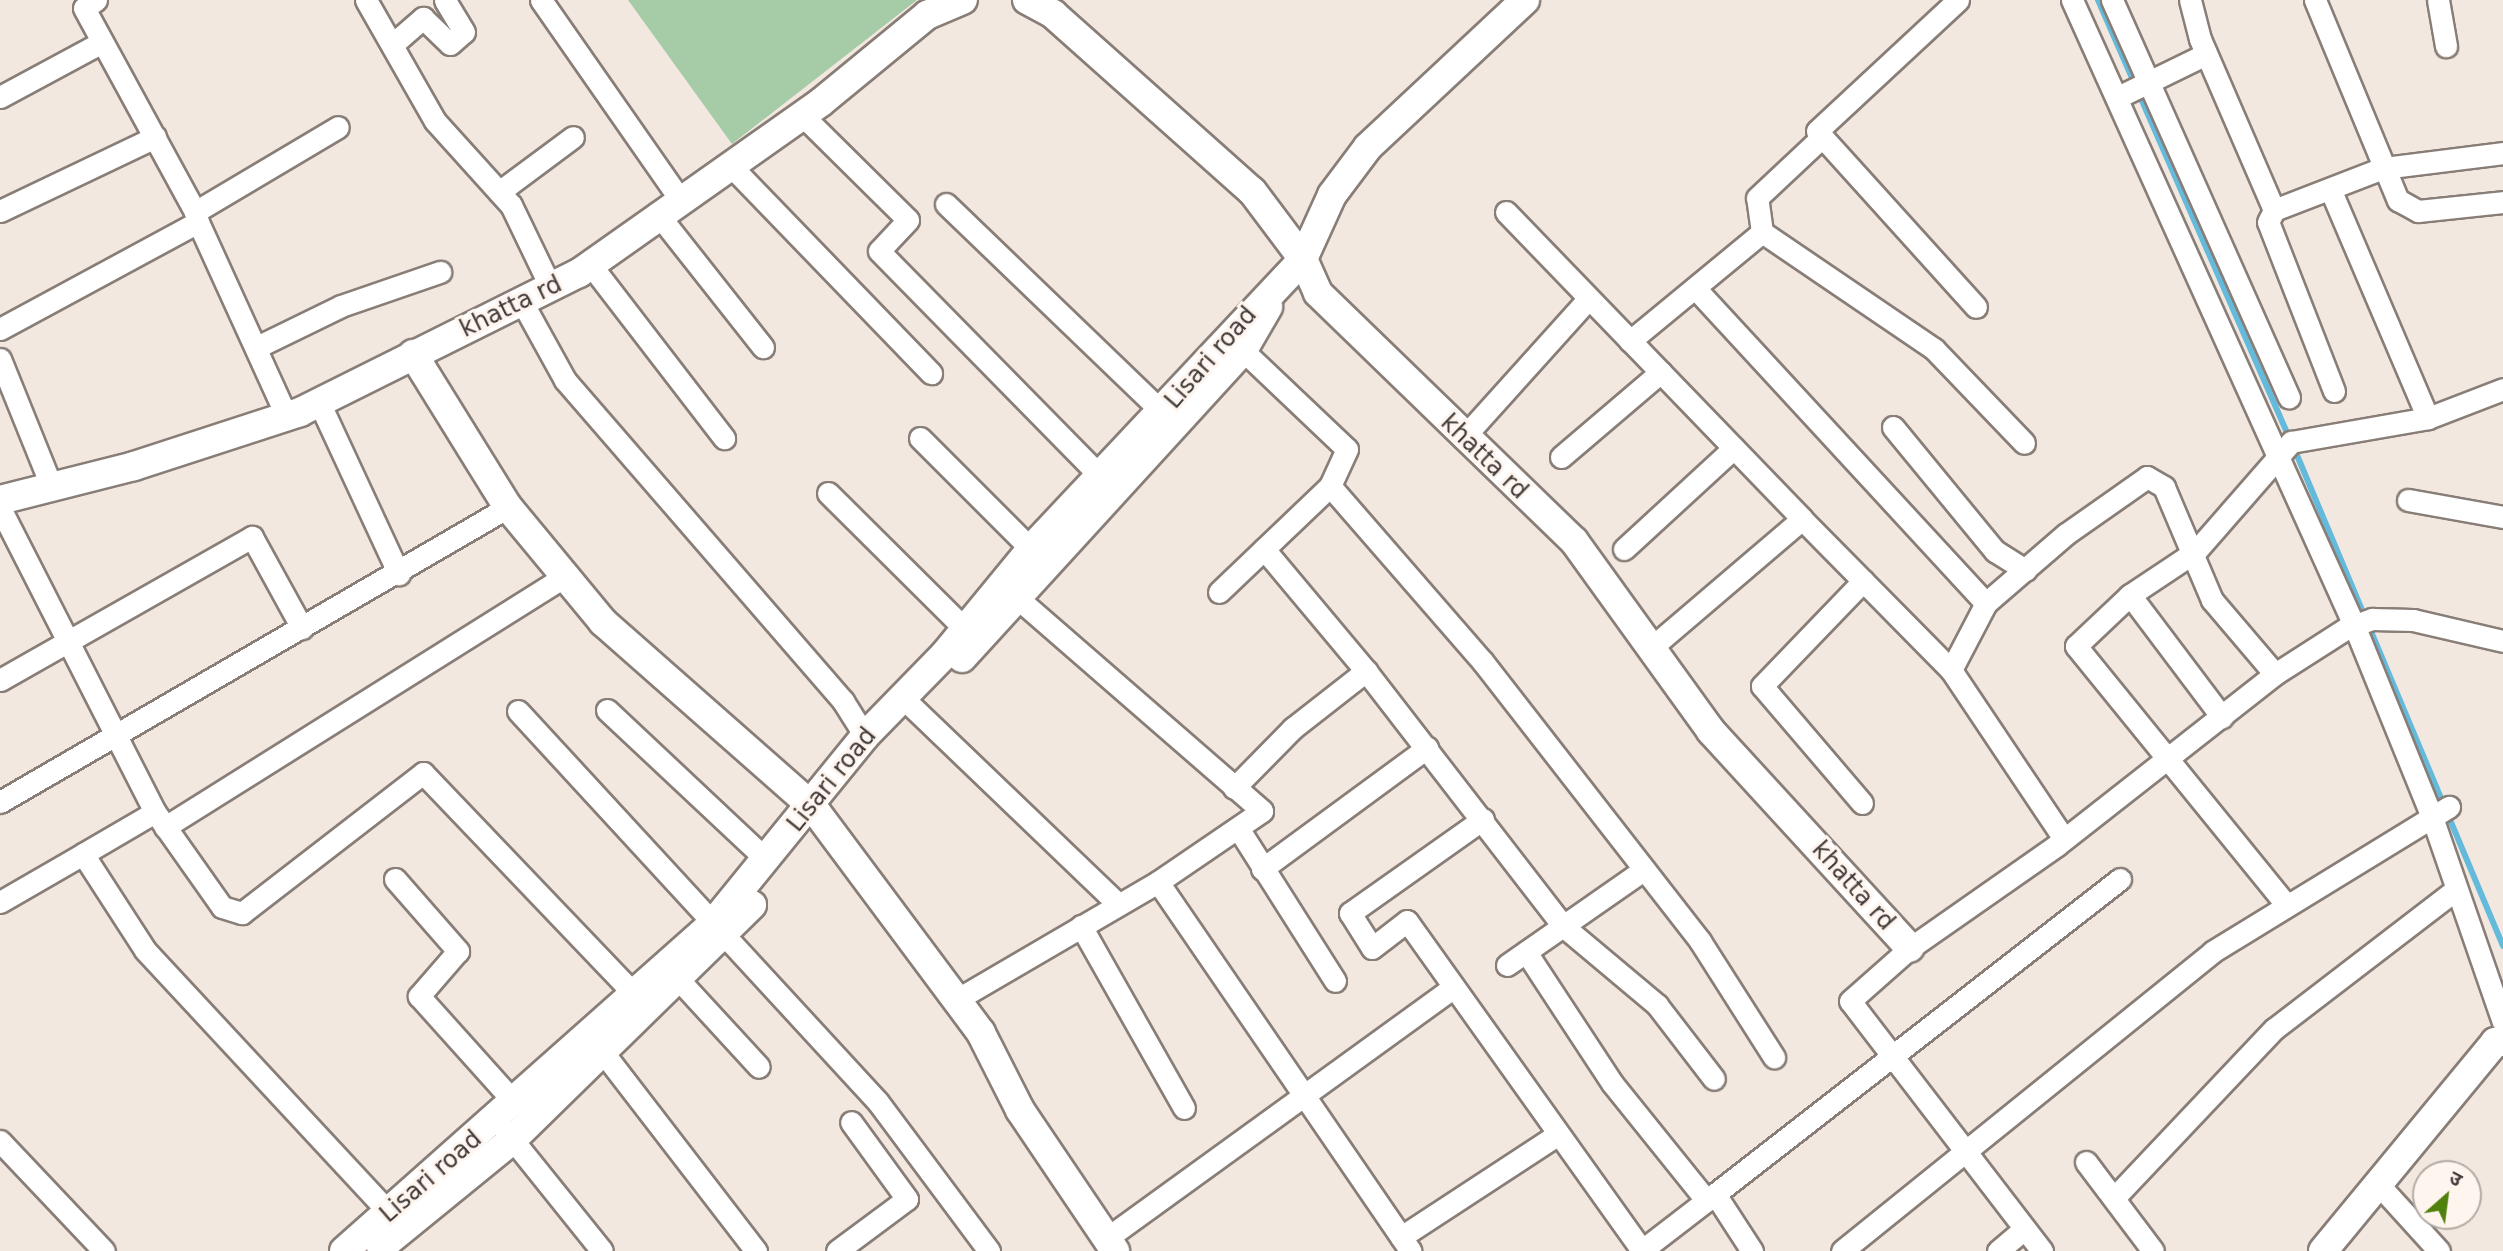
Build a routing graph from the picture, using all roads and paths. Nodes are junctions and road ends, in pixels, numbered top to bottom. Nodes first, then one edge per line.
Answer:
1 (96, 0) edge
2 (366, 0) edge
3 (445, 0) edge
4 (541, 0) edge
5 (963, 0) edge
6 (1027, 0) edge
7 (1525, 0) edge
8 (1958, 0) edge
9 (2072, 0) edge
10 (2112, 0) edge
11 (2190, 0) edge
12 (2315, 0) edge
13 (2438, 0) edge
14 (102, 42) junction
15 (393, 44) junction
16 (2446, 46) dead end
17 (2206, 54) junction
18 (2149, 81) junction
19 (0, 97) edge
20 (2118, 97) junction
21 (802, 115) junction
22 (338, 127) dead end
23 (155, 137) junction
24 (573, 137) dead end
25 (1822, 137) junction
26 (2503, 153) edge
27 (729, 164) junction
28 (2383, 168) junction
29 (2331, 191) junction
30 (499, 192) junction
31 (2503, 202) edge
32 (946, 204) dead end
33 (668, 206) junction
34 (2274, 210) junction
35 (0, 211) edge
36 (1506, 212) dead end
37 (197, 217) junction
38 (1762, 232) junction
39 (590, 264) junction
40 (1295, 267) junction
41 (440, 272) dead end
42 (551, 288) junction
43 (1695, 288) junction
44 (1589, 298) junction
45 (522, 302) junction
46 (1976, 307) dead end
47 (0, 329) edge
48 (1630, 341) junction
49 (1235, 343) junction
50 (257, 347) junction
51 (763, 347) dead end
52 (413, 354) junction
53 (0, 359) edge
54 (1661, 372) junction
55 (931, 373) dead end
56 (2503, 389) edge
57 (2334, 391) dead end
58 (2289, 397) dead end
59 (319, 402) junction
60 (1163, 413) junction
61 (286, 417) junction
62 (2428, 418) junction
63 (1893, 427) dead end
64 (723, 438) dead end
65 (1463, 438) junction
66 (920, 439) dead end
67 (2024, 443) dead end
68 (1734, 448) junction
69 (1561, 457) dead end
70 (2277, 458) junction
71 (1101, 477) junction
72 (1330, 486) junction
73 (52, 488) junction
74 (828, 493) dead end
75 (0, 500) edge
76 (2409, 500) dead end
77 (508, 507) junction
78 (0, 508) edge
79 (2503, 517) edge
80 (1802, 519) junction
81 (1031, 549) junction
82 (1264, 549) junction
83 (1624, 549) dead end
84 (2196, 551) junction
85 (2026, 570) junction
86 (399, 574) junction
87 (566, 575) junction
88 (1863, 581) junction
89 (1011, 592) junction
90 (1219, 592) dead end
91 (2130, 595) junction
92 (1986, 603) junction
93 (2354, 625) junction
94 (302, 628) junction
95 (965, 629) junction
96 (2503, 641) edge
97 (67, 643) junction
98 (1651, 648) junction
99 (1951, 670) junction
100 (1366, 671) junction
101 (2275, 674) junction
102 (0, 680) edge
103 (907, 702) junction
104 (607, 710) dead end
105 (518, 711) dead end
106 (2222, 717) junction
107 (114, 733) junction
108 (865, 736) junction
109 (1427, 748) junction
110 (2168, 759) junction
111 (1234, 788) junction
112 (0, 802) edge
113 (1861, 803) dead end
114 (2441, 812) junction
115 (817, 813) junction
116 (1483, 819) junction
117 (160, 820) junction
118 (1238, 828) junction
119 (2063, 837) junction
120 (83, 854) junction
121 (767, 860) junction
122 (1262, 869) junction
123 (1643, 870) junction
124 (395, 879) dead end
125 (2120, 879) dead end
126 (1158, 882) junction
127 (2454, 891) junction
128 (0, 902) edge
129 (2284, 902) junction
130 (1118, 904) junction
131 (1080, 926) junction
132 (1563, 926) junction
133 (720, 930) junction
134 (1910, 948) junction
135 (1526, 952) junction
136 (1507, 965) dead end
137 (673, 974) junction
138 (1335, 981) dead end
139 (1454, 987) junction
140 (635, 995) junction
141 (956, 1000) junction
142 (2503, 1022) edge
143 (2503, 1042) edge
144 (597, 1044) junction
145 (1774, 1057) dead end
146 (1895, 1060) junction
147 (759, 1067) dead end
148 (1714, 1079) dead end
149 (1304, 1095) junction
150 (1184, 1108) dead end
151 (508, 1121) junction
152 (851, 1122) dead end
153 (1557, 1135) junction
154 (0, 1141) edge
155 (1966, 1153) junction
156 (2086, 1161) dead end
157 (2379, 1185) junction
158 (1711, 1198) junction
159 (2113, 1198) junction
160 (390, 1214) junction
161 (2024, 1229) junction
162 (1406, 1244) edge
163 (1111, 1245) edge
164 (104, 1251) edge
165 (344, 1251) edge
166 (375, 1251) edge
167 (602, 1251) edge
168 (756, 1251) edge
169 (837, 1251) edge
170 (989, 1251) edge
171 (1641, 1251) edge
172 (1752, 1251) edge
173 (1842, 1251) edge
174 (1998, 1251) edge
175 (2042, 1251) edge
176 (2154, 1251) edge
177 (2323, 1251) edge
178 (2439, 1251) edge

1 - 14 street
2 - 15 street
3 - 15 street
4 - 33 street
5 - 21 street, khatta rd
6 - 40 street, khatta rd
7 - 40 street, Lisari road
8 - 25 street
9 - 20 street
10 - 18 street
11 - 17 street
12 - 28 street
13 - 16 street
14 - 19 street
14 - 23 street
15 - 30 street
17 - 18 street
17 - 34 street
18 - 20 street
18 - 58 street
20 - 70 street
21 - 27 street, khatta rd
21 - 71 street
22 - 37 street
23 - 35 street
23 - 37 street
24 - 30 street
25 - 38 street
25 - 46 street
26 - 28 street
27 - 33 street, khatta rd
27 - 55 street
28 - 29 street
28 - 31 street
29 - 34 street
29 - 62 street
30 - 42 street
32 - 60 street
33 - 39 street, khatta rd
33 - 51 street
34 - 57 street
36 - 44 street
37 - 47 street
37 - 50 street
38 - 43 street
38 - 67 street
39 - 42 street, khatta rd
39 - 64 street
40 - 49 street, Lisari road
40 - 65 street, khatta rd
41 - 50 street
42 - 45 street, khatta rd
43 - 48 street
43 - 92 street
44 - 48 street
44 - 65 street
45 - 52 street, khatta rd
45 - 108 street
48 - 54 street
49 - 60 street, Lisari road
49 - 72 street
49 - 89 street, Lisari road
50 - 61 street
52 - 59 street, khatta rd
52 - 77 street
53 - 73 street
54 - 68 street
54 - 69 street
56 - 62 street
59 - 61 street, khatta rd
59 - 86 street
60 - 71 street, Lisari road
61 - 73 street, khatta rd
62 - 70 street
63 - 85 street
65 - 98 street, khatta rd
66 - 81 street
68 - 80 street
68 - 83 street
70 - 84 street
70 - 93 street
71 - 81 street, Lisari road
72 - 82 street
72 - 123 street
73 - 75 street, khatta rd
74 - 95 street
76 - 79 street
77 - 86 street
77 - 87 street
78 - 97 street
80 - 88 street
80 - 98 street
81 - 89 street, Lisari road
82 - 90 street
82 - 100 street
84 - 85 street
84 - 91 street
84 - 101 street
85 - 92 street
86 - 94 street
87 - 115 street
87 - 117 street
88 - 99 street
88 - 113 street
89 - 95 street, Lisari road
89 - 103 street, Lisari road
89 - 111 street
91 - 106 street
91 - 110 street
92 - 99 street
93 - 96 street
93 - 101 street
93 - 114 street
94 - 97 street
94 - 107 street
95 - 103 street, Lisari road
97 - 102 street
97 - 107 street
98 - 134 street, khatta rd
99 - 119 street
100 - 109 street
100 - 111 street
101 - 106 street
103 - 108 street, Lisari road
103 - 115 street, Lisari road
103 - 130 street
104 - 121 street
105 - 133 street
106 - 110 street
107 - 112 street
107 - 117 street
108 - 115 street, Lisari road
109 - 116 street
109 - 122 street
110 - 119 street
110 - 129 street
111 - 118 street
114 - 127 street
114 - 129 street
115 - 121 street, Lisari road
115 - 133 street, Lisari road
115 - 141 street
116 - 132 street
116 - 139 street
117 - 120 street
117 - 140 street
118 - 122 street
118 - 126 street
119 - 134 street
120 - 128 street
120 - 160 street
121 - 133 street, Lisari road
122 - 138 street
123 - 132 street
123 - 145 street
124 - 151 street
125 - 146 street
126 - 130 street
126 - 149 street
127 - 142 street
127 - 159 street
129 - 155 street
130 - 131 street
131 - 141 street
131 - 150 street
132 - 135 street
132 - 148 street
133 - 137 street, Lisari road
133 - 170 street
134 - 146 street
135 - 136 street
135 - 158 street
137 - 140 street, Lisari road
137 - 144 street, Lisari road
137 - 147 street
139 - 149 street
139 - 153 street
140 - 144 street, Lisari road
141 - 163 street
143 - 157 street
144 - 151 street, Lisari road
144 - 151 street, Lisari road
144 - 168 street
146 - 155 street
146 - 158 street
149 - 162 street
149 - 163 street
151 - 160 street, Lisari road
151 - 166 street, Lisari road
151 - 167 street
152 - 169 street
153 - 162 street
153 - 171 street
154 - 164 street
155 - 161 street
155 - 173 street
156 - 159 street
157 - 177 street
157 - 178 street
158 - 171 street
158 - 172 street
159 - 176 street
160 - 165 street, Lisari road
161 - 174 street
161 - 175 street

